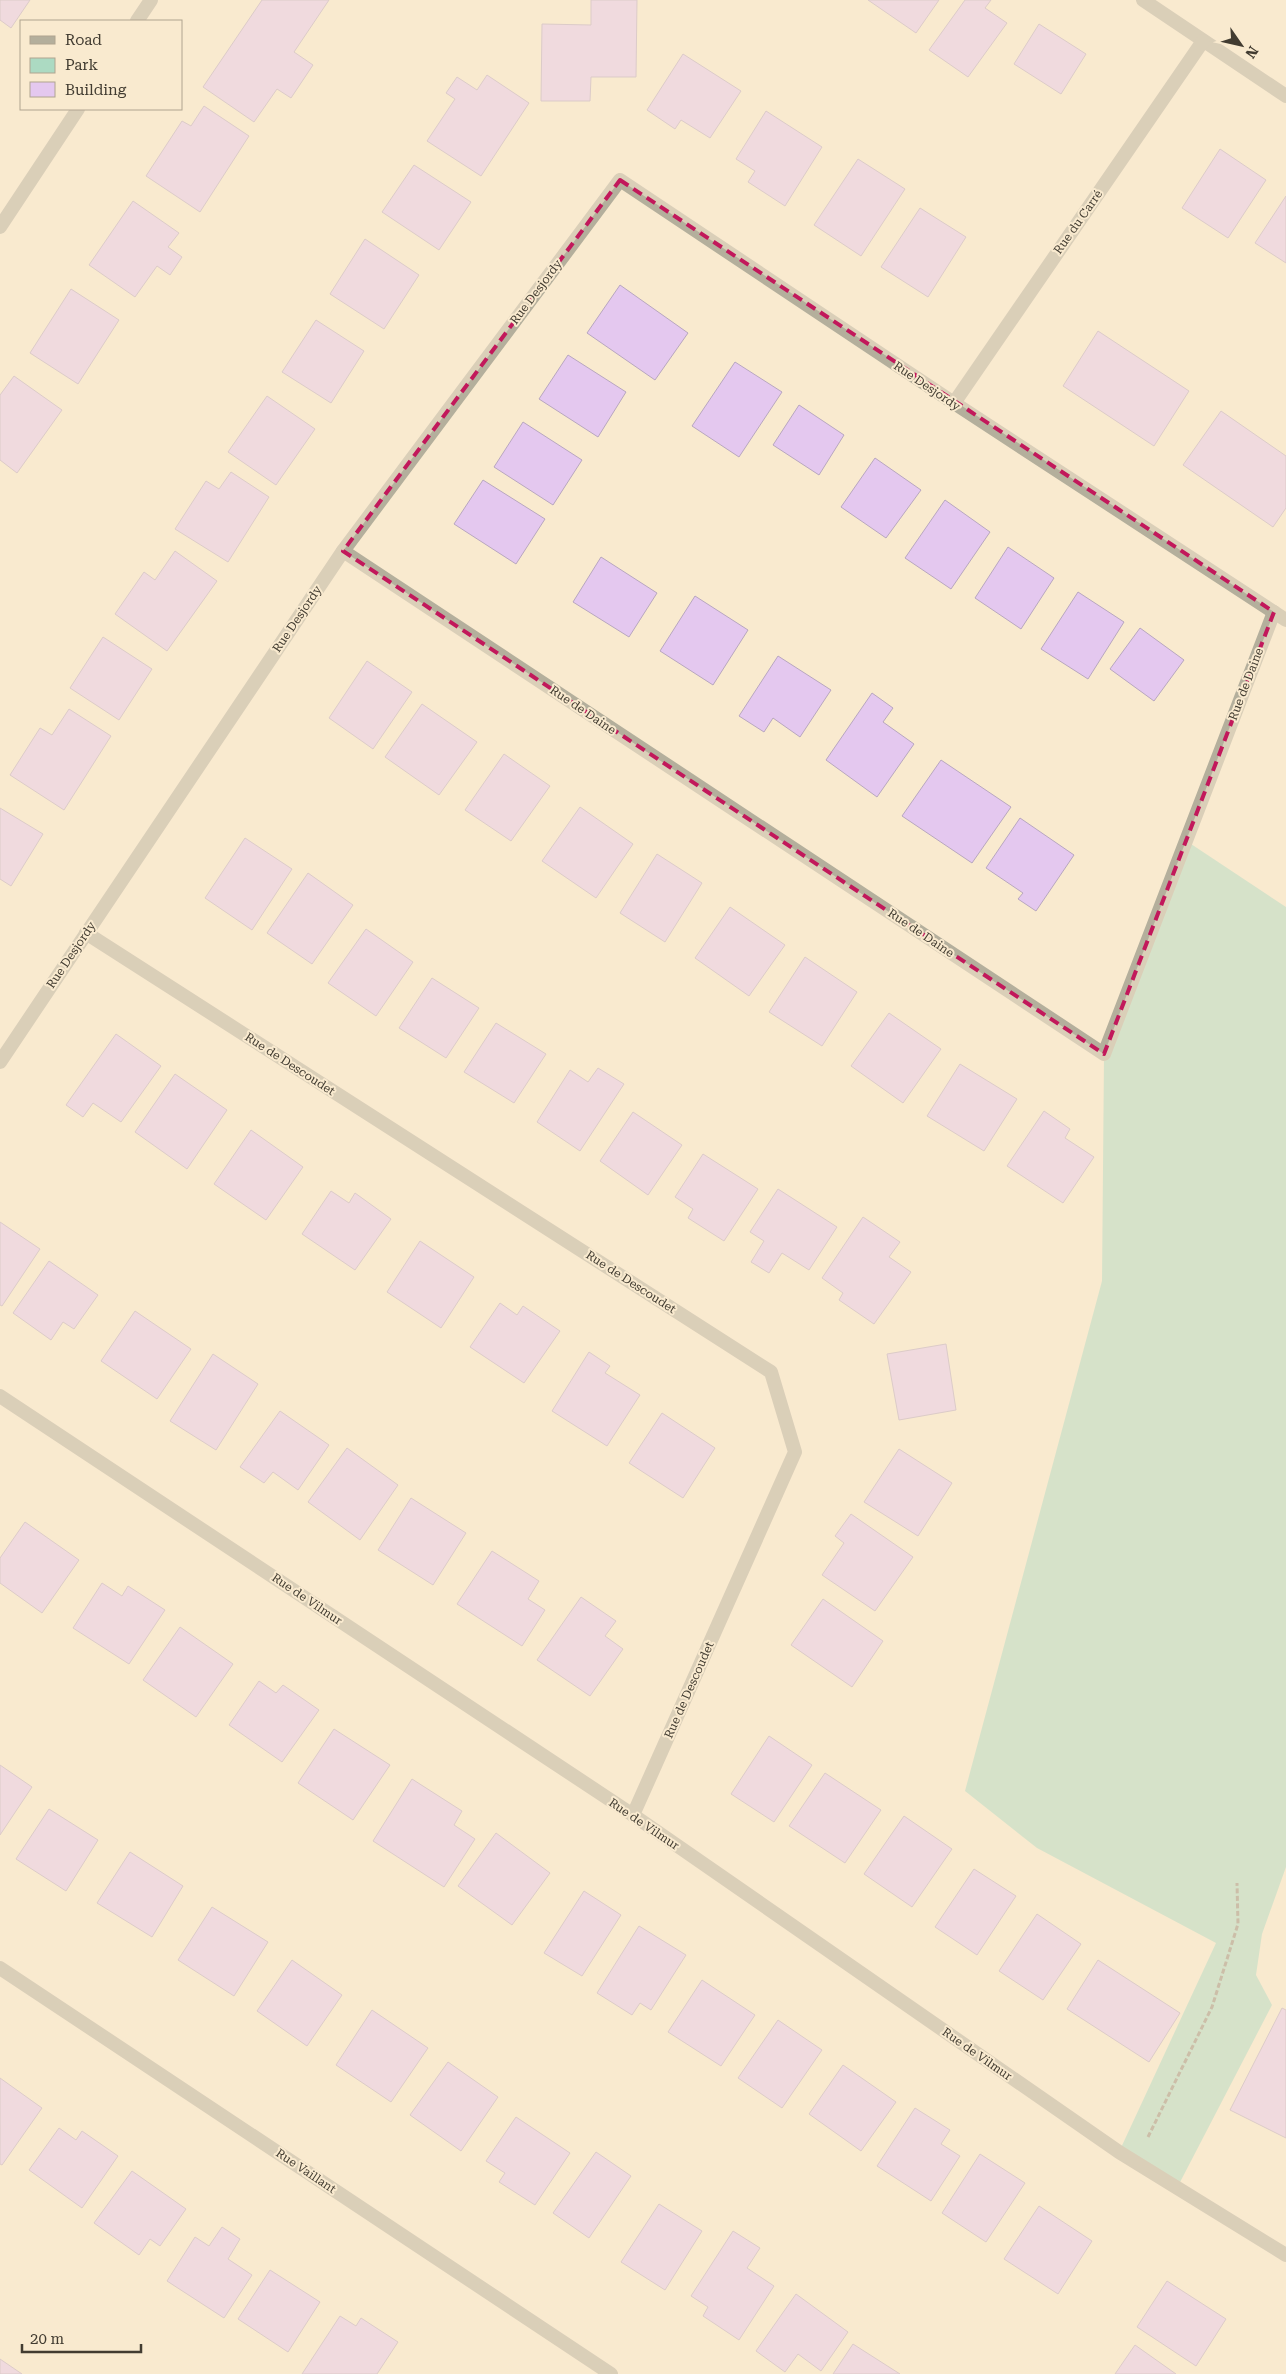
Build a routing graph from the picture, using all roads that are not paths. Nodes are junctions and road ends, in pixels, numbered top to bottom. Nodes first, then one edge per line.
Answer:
1 (151, 0) edge
2 (1143, 0) edge
3 (137, 20) edge
4 (1203, 41) junction
5 (1286, 96) edge
6 (77, 110) edge
7 (0, 227) edge
8 (954, 403) junction
9 (343, 551) junction
10 (1280, 616) edge
11 (86, 933) junction
12 (0, 1062) edge
13 (0, 1396) edge
14 (633, 1815) junction
15 (0, 1968) edge
16 (1286, 2255) edge
17 (611, 2374) edge

1 - 3 street
2 - 4 street
4 - 5 street
4 - 8 street, Rue du Carré
6 - 7 street
8 - 9 street, Rue Desjordy
8 - 10 street, Rue Desjordy
9 - 10 street, Rue de Daine
9 - 11 street, Rue Desjordy
11 - 12 street, Rue Desjordy
11 - 14 street, Rue de Descoudet
13 - 14 street, Rue de Vilmur
14 - 16 street, Rue de Vilmur
15 - 17 street, Rue Vaillant

